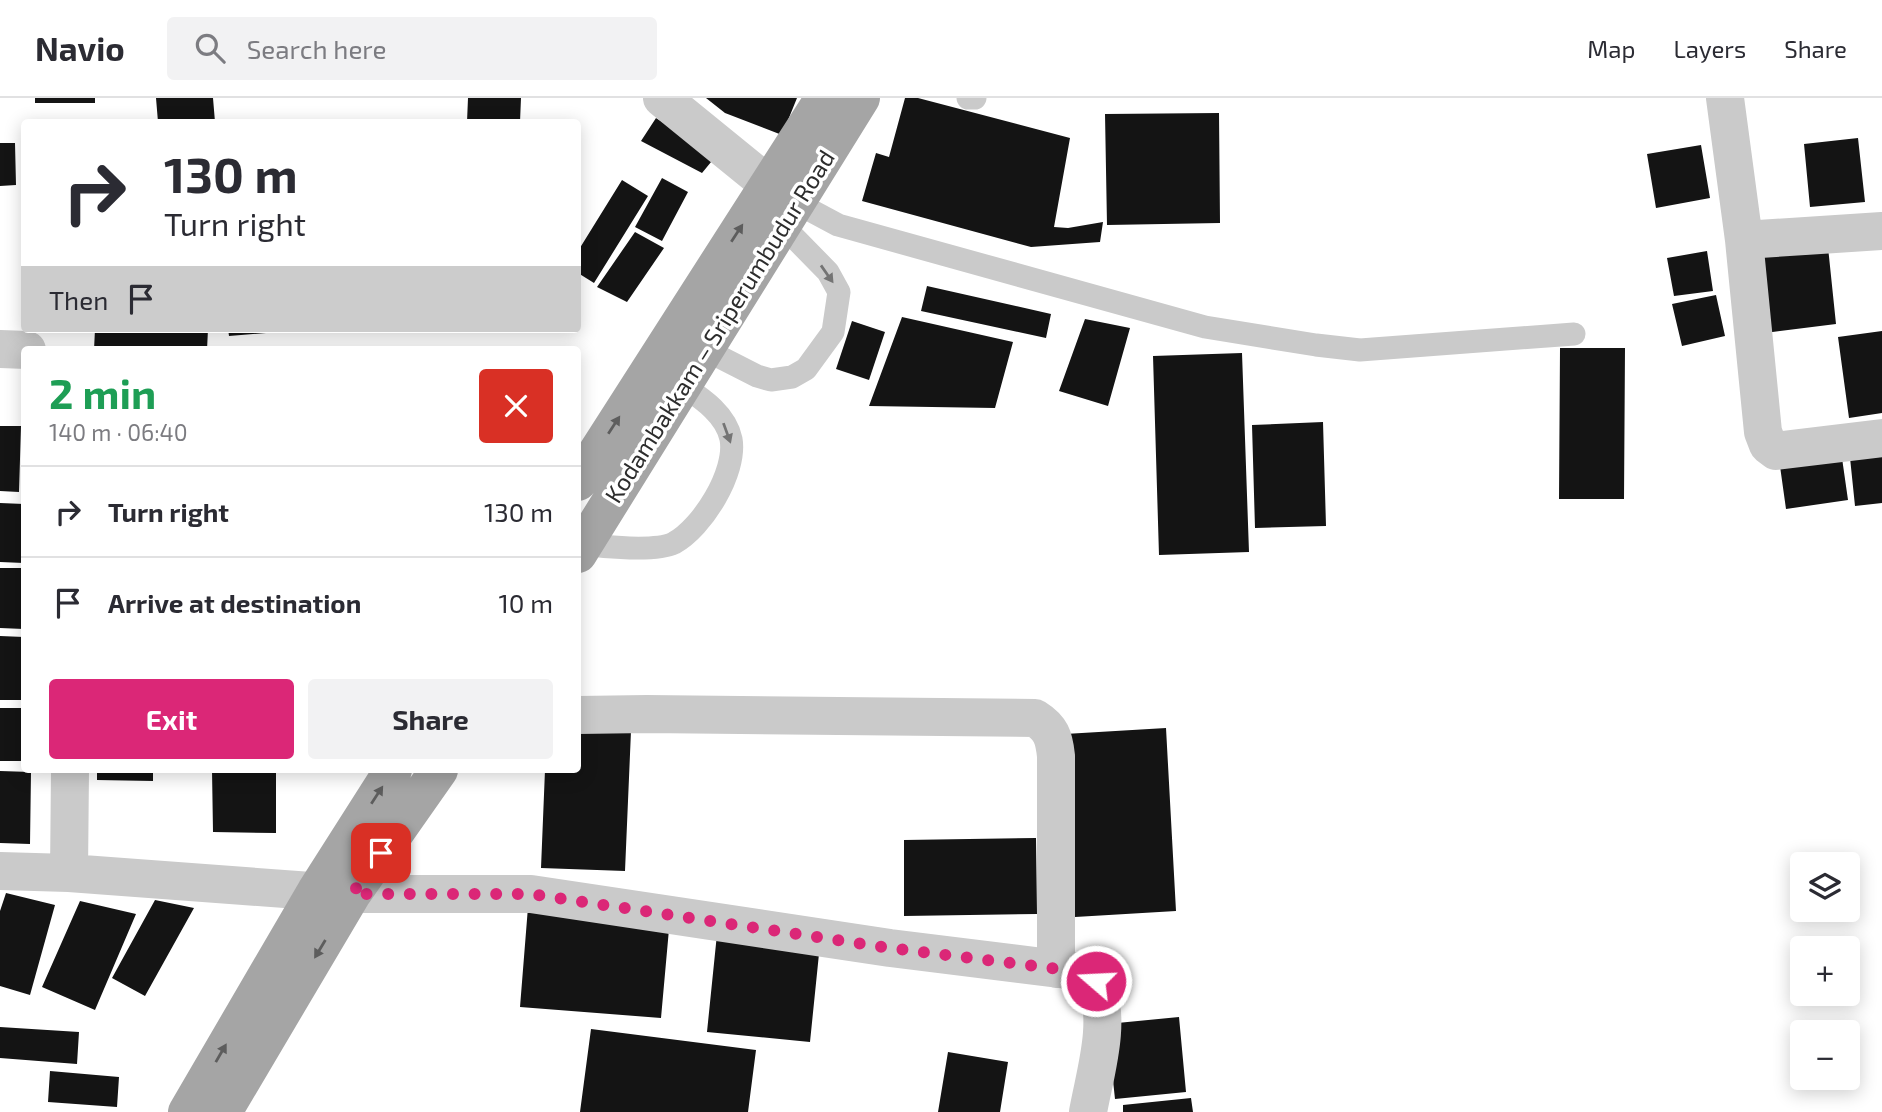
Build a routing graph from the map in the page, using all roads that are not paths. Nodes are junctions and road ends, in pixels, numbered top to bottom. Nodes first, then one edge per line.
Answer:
1 (662, 98) edge
2 (824, 98) edge
3 (861, 98) edge
4 (968, 98) edge
5 (975, 98) edge
6 (1725, 98) edge
7 (782, 203) junction
8 (1882, 230) edge
9 (1744, 240) junction
10 (1574, 334) dead end
11 (0, 349) edge
12 (704, 349) junction
13 (21, 350) edge
14 (682, 385) junction
15 (1882, 438) edge
16 (581, 478) edge
17 (581, 547) edge
18 (581, 549) edge
19 (581, 715) edge
20 (70, 773) edge
21 (392, 773) edge
22 (436, 773) edge
23 (0, 871) edge
24 (69, 873) junction
25 (334, 892) junction
26 (1056, 968) junction
27 (187, 1112) edge
28 (223, 1112) edge
29 (1088, 1112) edge

1 - 7 street
2 - 7 main road, Kodambakkam – Sriperumbudur Road
3 - 7 main road, Kodambakkam – Sriperumbudur Road
4 - 5 lane
6 - 9 street
7 - 10 lane
7 - 12 main road, Kodambakkam – Sriperumbudur Road
7 -> 12 lane
16 -> 7 main road, Kodambakkam – Sriperumbudur Road
8 - 9 street
9 - 15 street
11 - 13 street
12 - 14 main road, Kodambakkam – Sriperumbudur Road
14 - 17 main road, Kodambakkam – Sriperumbudur Road
14 -> 18 lane
19 - 26 street
20 - 24 street
25 -> 21 main road
22 - 25 main road
23 - 24 street
24 - 25 street
25 - 26 street
27 -> 25 main road
25 -> 28 main road
26 - 29 street

